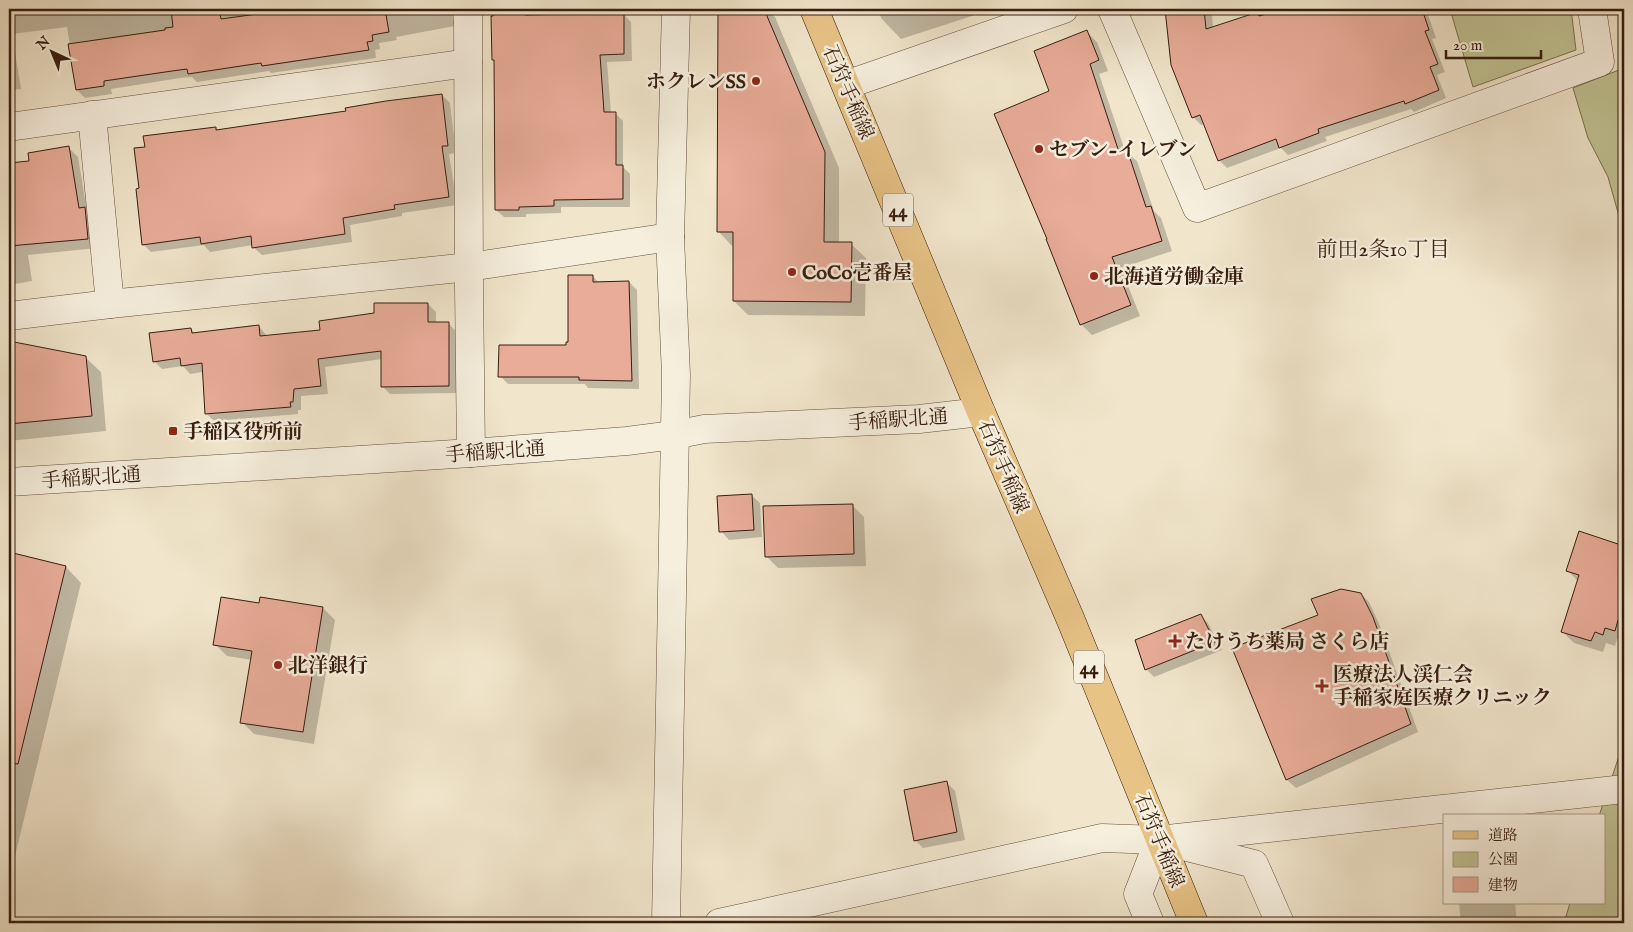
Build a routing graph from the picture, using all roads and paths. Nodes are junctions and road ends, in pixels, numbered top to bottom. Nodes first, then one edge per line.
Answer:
1 (468, 9) edge
2 (676, 9) edge
3 (814, 9) edge
4 (1064, 9) edge
5 (1112, 9) edge
6 (1592, 9) edge
7 (468, 63) junction
8 (846, 85) junction
9 (92, 115) junction
10 (9, 126) edge
11 (670, 237) junction
12 (469, 267) junction
13 (110, 304) junction
14 (9, 316) edge
15 (980, 412) junction
16 (674, 436) junction
17 (471, 453) junction
18 (9, 482) edge
19 (1619, 790) edge
20 (1159, 840) junction
21 (666, 923) edge
22 (719, 923) edge
23 (1150, 923) edge
24 (1194, 923) edge
25 (1280, 923) edge

1 - 7 street
2 - 11 street
3 - 8 main road, 石狩手稲線 / 44
4 - 8 street
5 - 6 street
7 - 9 street
7 - 12 street
8 - 15 main road, 石狩手稲線 / 44
9 - 10 street
9 - 13 street
11 - 12 street
11 - 16 street
12 - 13 street
12 - 17 street
13 - 14 street
15 - 16 street, 手稲駅北通
15 - 20 main road, 石狩手稲線 / 44
16 - 17 street, 手稲駅北通
16 - 21 street
17 - 18 street, 手稲駅北通
19 - 20 street
20 - 22 street
20 - 23 street
20 - 24 main road, 石狩手稲線 / 44
20 - 25 street

